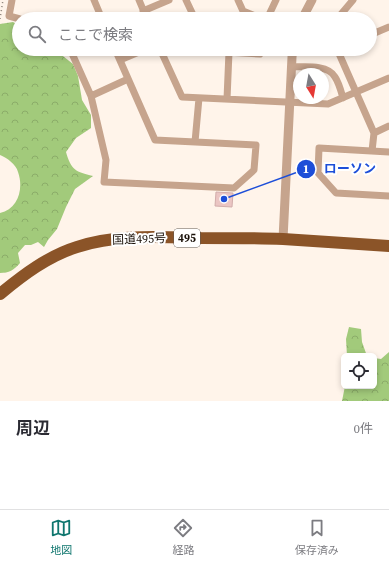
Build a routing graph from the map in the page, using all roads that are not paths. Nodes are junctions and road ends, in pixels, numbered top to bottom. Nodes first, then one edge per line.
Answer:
1 (12, 0) edge
2 (94, 0) edge
3 (139, 0) edge
4 (169, 0) edge
5 (186, 0) edge
6 (238, 0) edge
7 (276, 0) edge
8 (312, 0) edge
9 (353, 0) edge
10 (144, 11) joint
11 (99, 12) edge
12 (192, 12) edge
13 (246, 12) edge
14 (271, 12) edge
15 (306, 12) edge
16 (343, 12) edge
17 (12, 17) edge
18 (389, 27) edge
19 (377, 32) edge
20 (73, 56) edge
21 (118, 56) edge
22 (129, 56) edge
23 (163, 56) edge
24 (229, 56) edge
25 (292, 56) edge
26 (340, 56) edge
27 (120, 60) junction
28 (291, 67) junction
29 (389, 78) edge
30 (128, 79) junction
31 (356, 92) junction
32 (91, 96) junction
33 (199, 98) junction
34 (343, 98) junction
35 (226, 99) junction
36 (289, 103) junction
37 (389, 126) edge
38 (374, 133) junction
39 (195, 142) junction
40 (372, 151) junction
41 (389, 152) edge
42 (389, 196) edge
43 (283, 239) junction
44 (389, 246) edge
45 (0, 294) edge

1 - 17 street
2 - 11 street
3 - 10 street
4 - 10 street
5 - 12 street
6 - 13 street
7 - 14 street
8 - 15 street
9 - 16 street
18 - 19 street
20 - 32 street
21 - 27 street
22 - 27 street
23 - 33 street
24 - 35 street
25 - 28 street
26 - 31 street
27 - 30 street
28 - 34 street
28 - 36 street
29 - 31 street
30 - 32 street
30 - 39 street
31 - 34 street
31 - 38 street
32 - 39 street
33 - 35 street
33 - 39 street
34 - 36 street
35 - 36 street
36 - 43 street
37 - 38 street
38 - 40 street
40 - 41 street
40 - 42 street
43 - 44 highway, 国道495号 / 495
43 - 45 highway, 国道495号 / 495

